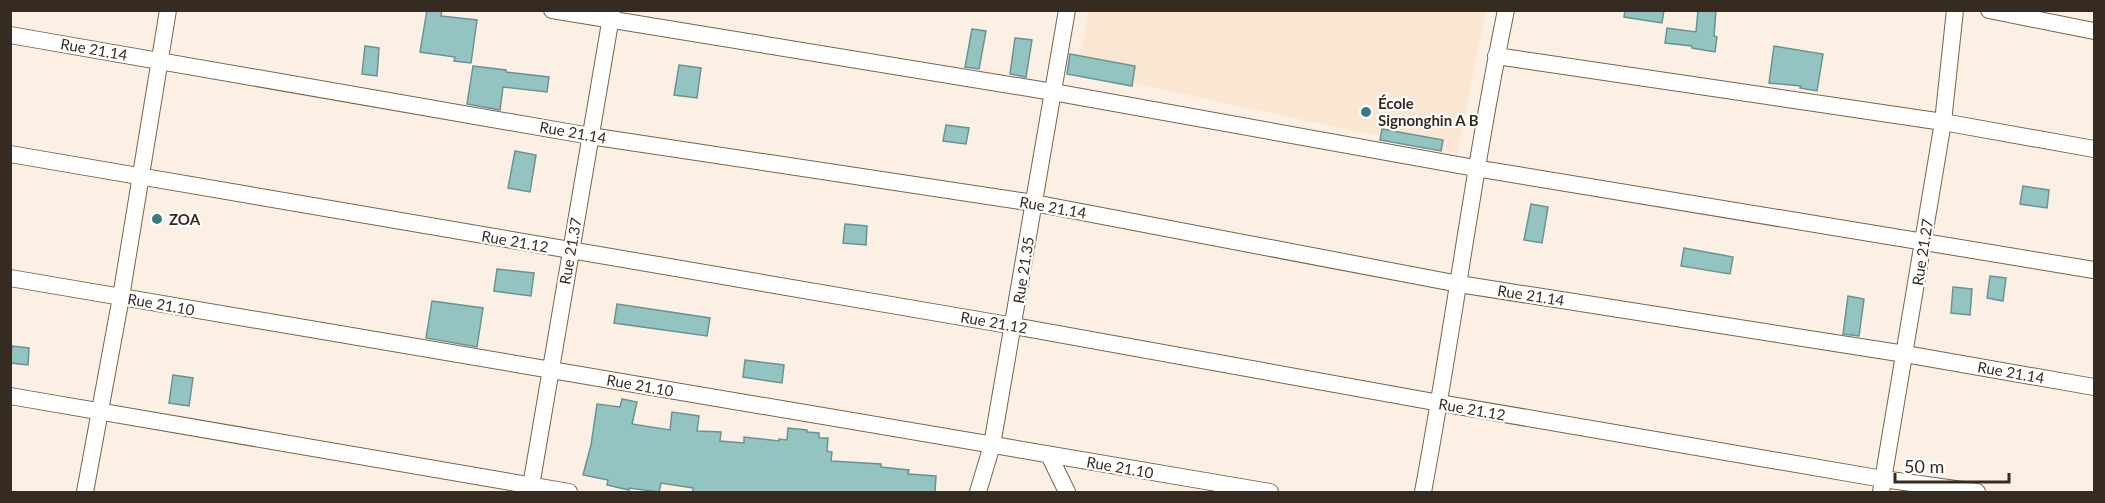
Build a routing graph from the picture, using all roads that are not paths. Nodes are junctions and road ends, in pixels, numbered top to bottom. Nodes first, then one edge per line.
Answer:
1 (168, 10) edge
2 (552, 10) edge
3 (1066, 10) edge
4 (1506, 10) edge
5 (1955, 10) edge
6 (1989, 10) edge
7 (611, 15) edge
8 (2094, 31) edge
9 (10, 35) edge
10 (1496, 56) junction
11 (160, 61) junction
12 (1053, 92) junction
13 (1943, 122) junction
14 (591, 136) junction
15 (2094, 149) edge
16 (10, 154) edge
17 (1475, 168) junction
18 (141, 176) junction
19 (1034, 204) junction
20 (1924, 240) junction
21 (570, 250) junction
22 (2094, 270) edge
23 (10, 278) edge
24 (1459, 284) junction
25 (121, 297) junction
26 (1014, 326) junction
27 (1905, 354) junction
28 (550, 370) junction
29 (2094, 387) edge
30 (10, 396) edge
31 (1440, 403) junction
32 (100, 411) junction
33 (993, 445) junction
34 (1049, 455) junction
35 (1882, 486) edge
36 (530, 489) edge
37 (85, 492) edge
38 (569, 492) edge
39 (978, 492) edge
40 (1067, 492) edge
41 (1270, 492) edge
42 (1423, 492) edge
43 (1977, 492) edge

1 - 11 street
2 - 7 street
3 - 12 street, Rue 21.35
4 - 10 street
5 - 13 street, Rue 21.27
6 - 8 street
7 - 12 street
7 - 14 street, Rue 21.37
9 - 11 street, Rue 21.14
10 - 13 street
10 - 17 street
11 - 14 street, Rue 21.14
11 - 18 street
12 - 17 street
12 - 19 street, Rue 21.35
13 - 15 street
13 - 20 street, Rue 21.27
14 - 19 street, Rue 21.14
14 - 21 street, Rue 21.37
16 - 18 street, Rue 21.12
17 - 20 street
17 - 24 street
18 - 21 street, Rue 21.12
18 - 25 street
19 - 24 street, Rue 21.14
19 - 26 street, Rue 21.35
20 - 22 street
20 - 27 street, Rue 21.27
21 - 26 street, Rue 21.12
21 - 28 street, Rue 21.37
23 - 25 street, Rue 21.10
24 - 27 street, Rue 21.14
24 - 31 street
25 - 28 street, Rue 21.10
25 - 32 street
26 - 31 street, Rue 21.12
26 - 33 street, Rue 21.35
27 - 29 street, Rue 21.14
27 - 35 street, Rue 21.27
28 - 33 street, Rue 21.10
28 - 36 street, Rue 21.37
30 - 32 street
31 - 35 street, Rue 21.12
31 - 42 street
32 - 36 street
32 - 37 street
33 - 34 street, Rue 21.10
33 - 39 street, Rue 21.35
34 - 40 street
34 - 41 street, Rue 21.10
35 - 43 street, Rue 21.12
36 - 38 street

